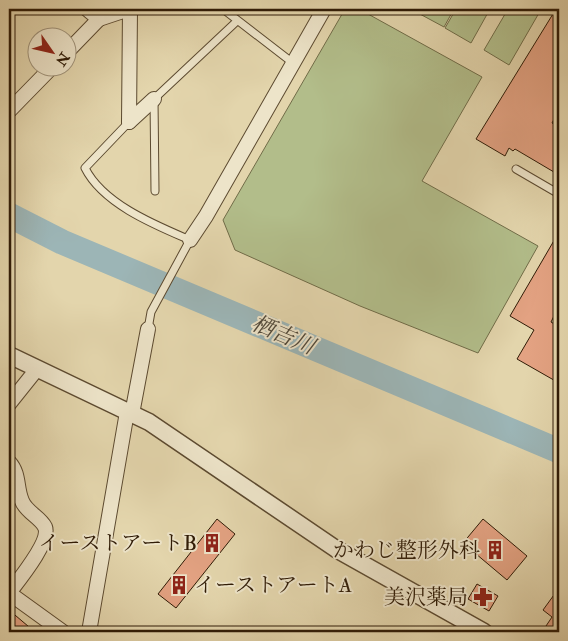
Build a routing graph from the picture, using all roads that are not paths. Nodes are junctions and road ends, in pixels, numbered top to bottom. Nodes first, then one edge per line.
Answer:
1 (87, 9) edge
2 (129, 9) edge
3 (223, 9) edge
4 (321, 10) edge
5 (99, 20) junction
6 (237, 21) junction
7 (78, 41) edge
8 (292, 63) junction
9 (41, 78) edge
10 (154, 99) junction
11 (9, 110) edge
12 (129, 122) junction
13 (516, 168) dead end
14 (155, 191) dead end
15 (559, 194) edge
16 (186, 246) junction
17 (148, 329) joint
18 (9, 355) edge
19 (37, 369) junction
20 (9, 404) edge
21 (130, 413) junction
22 (9, 462) edge
23 (9, 593) edge
24 (63, 632) edge
25 (89, 632) edge
26 (484, 632) edge

1 - 5 street
2 - 5 street
2 - 12 street
3 - 6 lane
4 - 8 street
5 - 7 street
6 - 8 lane
6 - 10 lane
8 - 16 street
9 - 11 street
10 - 12 street
10 - 14 lane
12 - 16 lane
13 - 15 lane
16 - 17 lane
17 - 21 street
18 - 19 street
19 - 20 street
19 - 21 street
21 - 25 street
21 - 26 street
22 - 23 street
23 - 24 street

